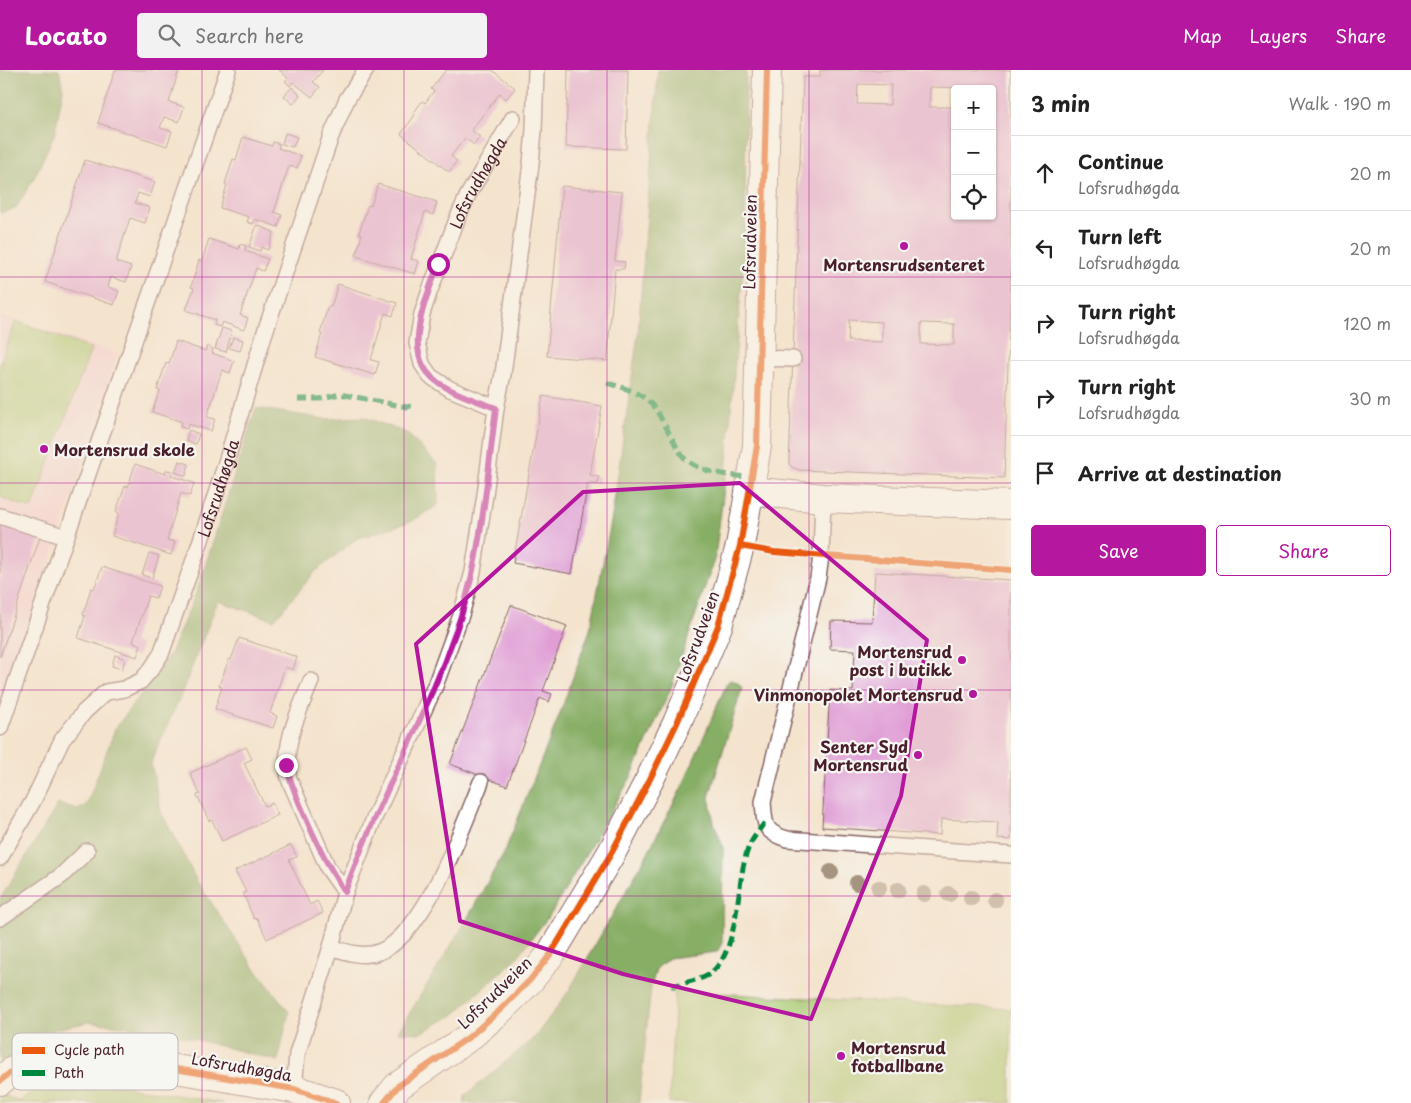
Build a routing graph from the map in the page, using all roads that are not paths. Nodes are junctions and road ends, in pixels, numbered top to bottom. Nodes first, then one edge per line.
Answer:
1 (228, 70) edge
2 (366, 70) edge
3 (536, 70) edge
4 (767, 70) edge
5 (513, 118) dead end
6 (760, 358) junction
7 (793, 359) dead end
8 (496, 408) junction
9 (750, 491) junction
10 (823, 498) junction
11 (1011, 506) edge
12 (0, 516) edge
13 (66, 536) junction
14 (311, 681) dead end
15 (0, 728) edge
16 (481, 782) dead end
17 (87, 851) dead end
18 (1011, 855) edge
19 (0, 858) edge
20 (345, 892) junction
21 (0, 918) edge
22 (331, 947) junction
23 (178, 1069) edge
24 (12, 1070) edge
25 (0, 1081) edge
26 (294, 1089) junction
27 (336, 1103) edge
28 (384, 1103) edge

1 - 13 lane
2 - 19 lane, Lofsrudhøgda
3 - 8 lane, Lofsrudhøgda
4 - 6 street, Lofsrudveien
5 - 8 lane, Lofsrudhøgda
6 - 7 lane
6 - 9 street, Lofsrudveien
8 - 20 lane, Lofsrudhøgda
9 - 10 street
9 - 28 street, Lofsrudveien
10 - 11 street
10 - 18 lane
12 - 13 lane
13 - 15 lane
14 - 20 lane
16 - 22 lane
17 - 21 lane
20 - 22 lane, Lofsrudhøgda
22 - 26 lane, Lofsrudhøgda
23 - 26 street, Lofsrudhøgda
24 - 25 street, Lofsrudhøgda
26 - 27 street, Lofsrudhøgda

